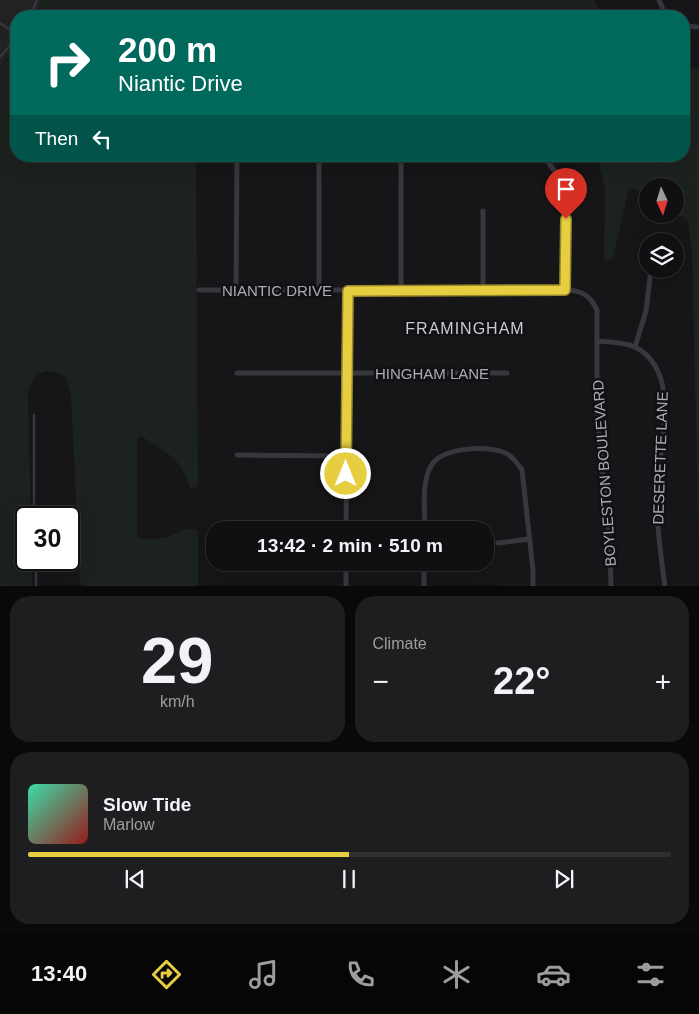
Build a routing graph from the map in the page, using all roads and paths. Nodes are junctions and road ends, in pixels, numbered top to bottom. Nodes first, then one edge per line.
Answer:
1 (690, 26) edge
2 (697, 27) dead end
3 (10, 46) edge
4 (0, 57) edge
5 (237, 162) edge
6 (318, 162) edge
7 (401, 162) edge
8 (548, 162) edge
9 (483, 211) dead end
10 (650, 278) edge
11 (199, 290) dead end
12 (236, 290) junction
13 (319, 290) junction
14 (401, 290) junction
15 (483, 290) junction
16 (565, 290) junction
17 (348, 291) junction
18 (597, 341) junction
19 (635, 347) junction
20 (237, 373) dead end
21 (507, 373) dead end
22 (347, 374) junction
23 (34, 415) dead end
24 (238, 456) dead end
25 (346, 456) junction
26 (34, 506) edge
27 (346, 521) edge
28 (425, 521) edge
29 (530, 539) junction
30 (498, 543) dead end
31 (36, 571) edge
32 (346, 571) edge
33 (424, 571) edge
34 (36, 586) edge
35 (346, 586) edge
36 (424, 586) edge
37 (533, 586) edge
38 (611, 586) edge
39 (665, 586) edge

1 - 2 street
3 - 4 lane
5 - 12 street
6 - 13 street
7 - 14 street
8 - 16 street
9 - 15 street
10 - 19 street
11 - 12 street, NIANTIC DRIVE
12 - 13 street, NIANTIC DRIVE
13 - 17 street, NIANTIC DRIVE
14 - 15 street, NIANTIC DRIVE
14 - 17 street, NIANTIC DRIVE
15 - 16 street, NIANTIC DRIVE
16 - 18 street, BOYLESTON BOULEVARD
17 - 22 street
18 - 19 street
18 - 38 street, BOYLESTON BOULEVARD
19 - 39 street, DESERETTE LANE
20 - 22 street, HINGHAM LANE
21 - 22 street, HINGHAM LANE
22 - 25 street
23 - 26 lane
24 - 25 street
25 - 27 street
28 - 29 street
29 - 30 street
29 - 37 street
31 - 34 lane
32 - 35 street
33 - 36 street

